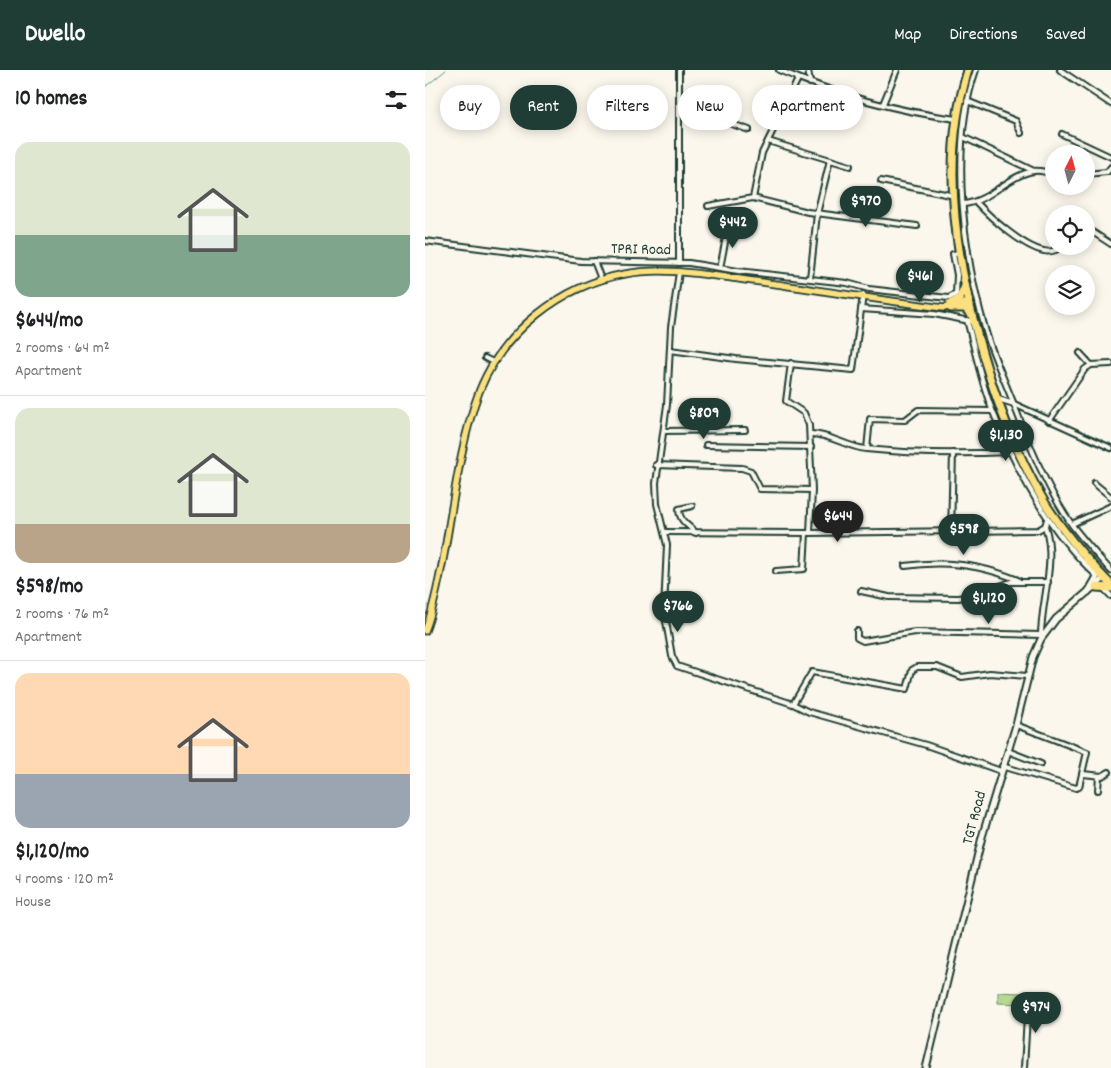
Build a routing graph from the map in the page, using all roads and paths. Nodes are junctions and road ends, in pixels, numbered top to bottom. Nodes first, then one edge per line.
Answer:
1 (679, 70) edge
2 (779, 70) edge
3 (808, 70) edge
4 (897, 70) edge
5 (968, 70) edge
6 (976, 70) edge
7 (1060, 70) edge
8 (798, 79) junction
9 (810, 83) junction
10 (679, 85) edge
11 (967, 101) junction
12 (883, 104) junction
13 (1111, 104) edge
14 (956, 119) junction
15 (742, 128) edge
16 (679, 130) edge
17 (749, 130) dead end
18 (1021, 133) dead end
19 (1062, 134) dead end
20 (963, 137) junction
21 (768, 141) junction
22 (1111, 157) edge
23 (830, 160) junction
24 (850, 166) dead end
25 (1111, 167) edge
26 (1034, 171) junction
27 (1045, 172) edge
28 (1109, 173) edge
29 (1095, 174) edge
30 (881, 182) dead end
31 (955, 196) junction
32 (753, 198) junction
33 (977, 203) junction
34 (964, 204) junction
35 (708, 206) dead end
36 (817, 214) junction
37 (917, 226) dead end
38 (728, 227) dead end
39 (1095, 234) edge
40 (425, 241) edge
41 (1111, 244) edge
42 (1045, 251) edge
43 (961, 252) junction
44 (594, 261) junction
45 (679, 263) junction
46 (720, 268) junction
47 (679, 272) junction
48 (810, 278) junction
49 (601, 279) junction
50 (966, 282) junction
51 (863, 295) junction
52 (970, 300) junction
53 (951, 306) junction
54 (861, 309) junction
55 (972, 320) junction
56 (670, 350) junction
57 (1080, 352) dead end
58 (485, 358) dead end
59 (493, 362) junction
60 (791, 363) junction
61 (1111, 364) edge
62 (1091, 365) junction
63 (998, 399) junction
64 (1013, 404) junction
65 (992, 411) junction
66 (1049, 421) junction
67 (745, 430) dead end
68 (664, 431) junction
69 (811, 434) junction
70 (706, 445) dead end
71 (811, 447) junction
72 (1111, 448) edge
73 (867, 449) junction
74 (1011, 452) junction
75 (953, 453) junction
76 (656, 465) junction
77 (1094, 483) dead end
78 (812, 490) junction
79 (1111, 497) edge
80 (1111, 505) edge
81 (692, 506) dead end
82 (1047, 519) junction
83 (1072, 524) junction
84 (1045, 526) junction
85 (665, 532) junction
86 (951, 532) junction
87 (695, 533) junction
88 (808, 533) junction
89 (905, 566) dead end
90 (776, 571) dead end
91 (1111, 571) edge
92 (1100, 576) junction
93 (1020, 581) junction
94 (1048, 582) junction
95 (1111, 586) edge
96 (1099, 587) junction
97 (861, 592) dead end
98 (1087, 594) junction
99 (1111, 596) edge
100 (425, 631) edge
101 (857, 631) dead end
102 (1041, 637) junction
103 (1027, 676) junction
104 (793, 704) junction
105 (1016, 726) junction
106 (1008, 751) junction
107 (1041, 764) dead end
108 (1001, 769) junction
109 (1109, 772) dead end
110 (1083, 774) junction
111 (1099, 776) junction
112 (1098, 790) dead end
113 (1029, 999) dead end
114 (926, 1068) edge
115 (1024, 1068) edge

1 - 10 street
2 - 8 street
3 - 9 street
4 - 12 street
5 - 14 highway
6 - 11 street
7 - 13 street
8 - 9 street
8 - 21 street
9 - 12 street
11 - 18 street
11 - 20 street
12 - 14 street
14 - 31 highway
15 - 17 street
16 - 45 street
19 - 22 street
20 - 26 street
20 - 34 street
21 - 23 street
21 - 32 street
23 - 24 street
23 - 36 street
25 - 28 street
26 - 27 street
26 - 33 street
28 - 29 street
30 - 31 street
31 - 43 highway
32 - 35 street
32 - 36 street
33 - 34 street
33 - 42 street
34 - 64 street
36 - 37 street
36 - 48 street
38 - 46 street
39 - 41 street
40 - 44 street, TPRI Road
43 - 48 street, TPRI Road
43 - 50 highway
44 - 45 street, TPRI Road
44 - 49 street
45 - 46 street, TPRI Road
46 - 48 street, TPRI Road
47 - 49 main road
47 - 51 main road
47 - 56 street
49 - 59 main road
50 - 52 highway
50 - 53 highway
51 - 53 main road
51 - 54 street
52 - 53 main road
52 - 55 highway
53 - 55 highway
54 - 55 street
54 - 60 street
55 - 63 highway
55 - 65 street
56 - 60 street
56 - 68 street
57 - 62 street
58 - 59 street
59 - 100 main road
60 - 69 street
61 - 62 street
62 - 66 street
63 - 64 street
63 - 92 highway
64 - 66 street
64 - 83 street
65 - 73 street
65 - 74 street
66 - 72 street
67 - 68 street
68 - 76 street
69 - 71 street
69 - 73 street
70 - 71 street
71 - 78 street
73 - 75 street
74 - 75 street
74 - 82 street
75 - 86 street
76 - 78 street
76 - 85 street
77 - 79 street
78 - 88 street
80 - 83 street
81 - 87 street
82 - 84 street
82 - 92 street
83 - 91 street
84 - 86 street
84 - 94 street
85 - 87 street
85 - 104 street
86 - 88 street
87 - 88 street
88 - 90 street
89 - 93 street
92 - 95 highway
92 - 96 street, TGT Road
92 - 98 street
93 - 94 street
93 - 97 street
94 - 102 street
95 - 96 highway
96 - 98 street, TGT Road
96 - 99 street
98 - 102 street, TGT Road
101 - 102 street
102 - 103 street, TGT Road
103 - 104 street
103 - 105 street, TGT Road
104 - 108 street
105 - 106 street, TGT Road
105 - 110 street
106 - 107 street
106 - 108 street, TGT Road
108 - 110 street
108 - 114 street, TGT Road
109 - 111 street
110 - 111 street
111 - 112 street
113 - 115 street

